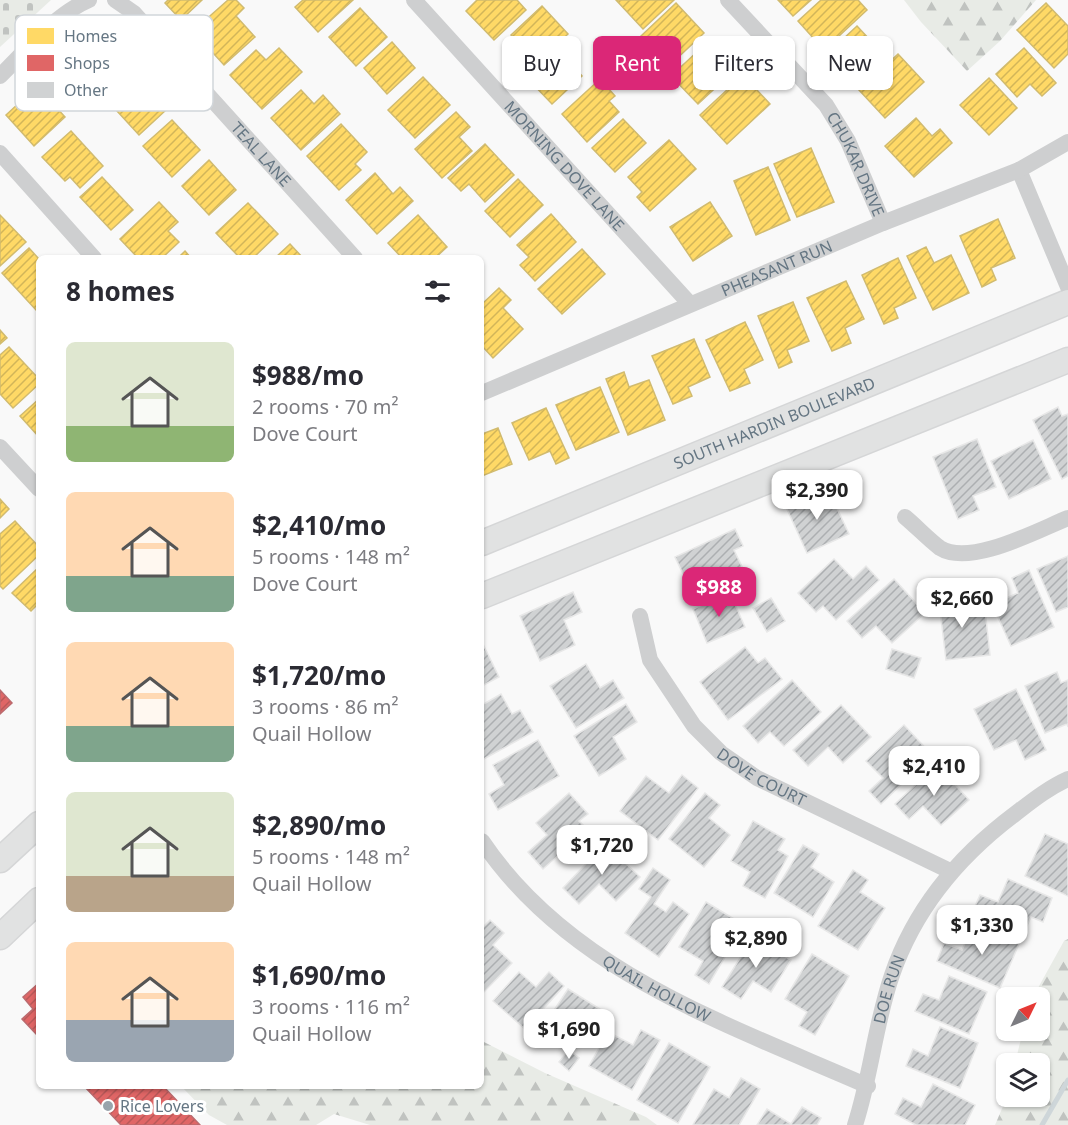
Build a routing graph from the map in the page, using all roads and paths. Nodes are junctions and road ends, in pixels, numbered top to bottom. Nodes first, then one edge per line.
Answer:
1 (89, 0) edge
2 (115, 0) edge
3 (414, 0) edge
4 (728, 0) edge
5 (64, 15) edge
6 (136, 15) edge
7 (15, 61) edge
8 (0, 75) edge
9 (213, 101) edge
10 (1068, 142) edge
11 (0, 153) edge
12 (1019, 171) junction
13 (883, 223) junction
14 (91, 255) edge
15 (352, 255) edge
16 (1068, 287) edge
17 (1068, 302) edge
18 (690, 304) junction
19 (1068, 360) edge
20 (484, 392) edge
21 (0, 447) edge
22 (36, 486) edge
23 (905, 517) dead end
24 (1068, 518) edge
25 (484, 542) edge
26 (484, 595) edge
27 (640, 616) dead end
28 (1068, 779) edge
29 (36, 827) edge
30 (484, 844) edge
31 (0, 860) edge
32 (950, 871) junction
33 (36, 903) edge
34 (0, 937) edge
35 (868, 1086) junction
36 (855, 1125) edge

1 - 5 street
2 - 6 street, TEAL LANE
3 - 18 street, MORNING DOVE LANE
4 - 13 street, CHUKAR DRIVE
7 - 8 street
9 - 15 street, TEAL LANE
10 - 12 street, PHEASANT RUN
11 - 14 street
12 - 13 street, PHEASANT RUN
12 - 16 street
13 - 18 street, PHEASANT RUN
17 - 25 main road, SOUTH HARDIN BOULEVARD
18 - 20 street, PHEASANT RUN
19 - 26 main road
21 - 22 street
23 - 24 street
27 - 32 street, DOVE COURT
28 - 32 street, DOE RUN
29 - 31 main road
30 - 35 street, QUAIL HOLLOW
32 - 35 street, DOE RUN
33 - 34 main road
35 - 36 street, DOE RUN

